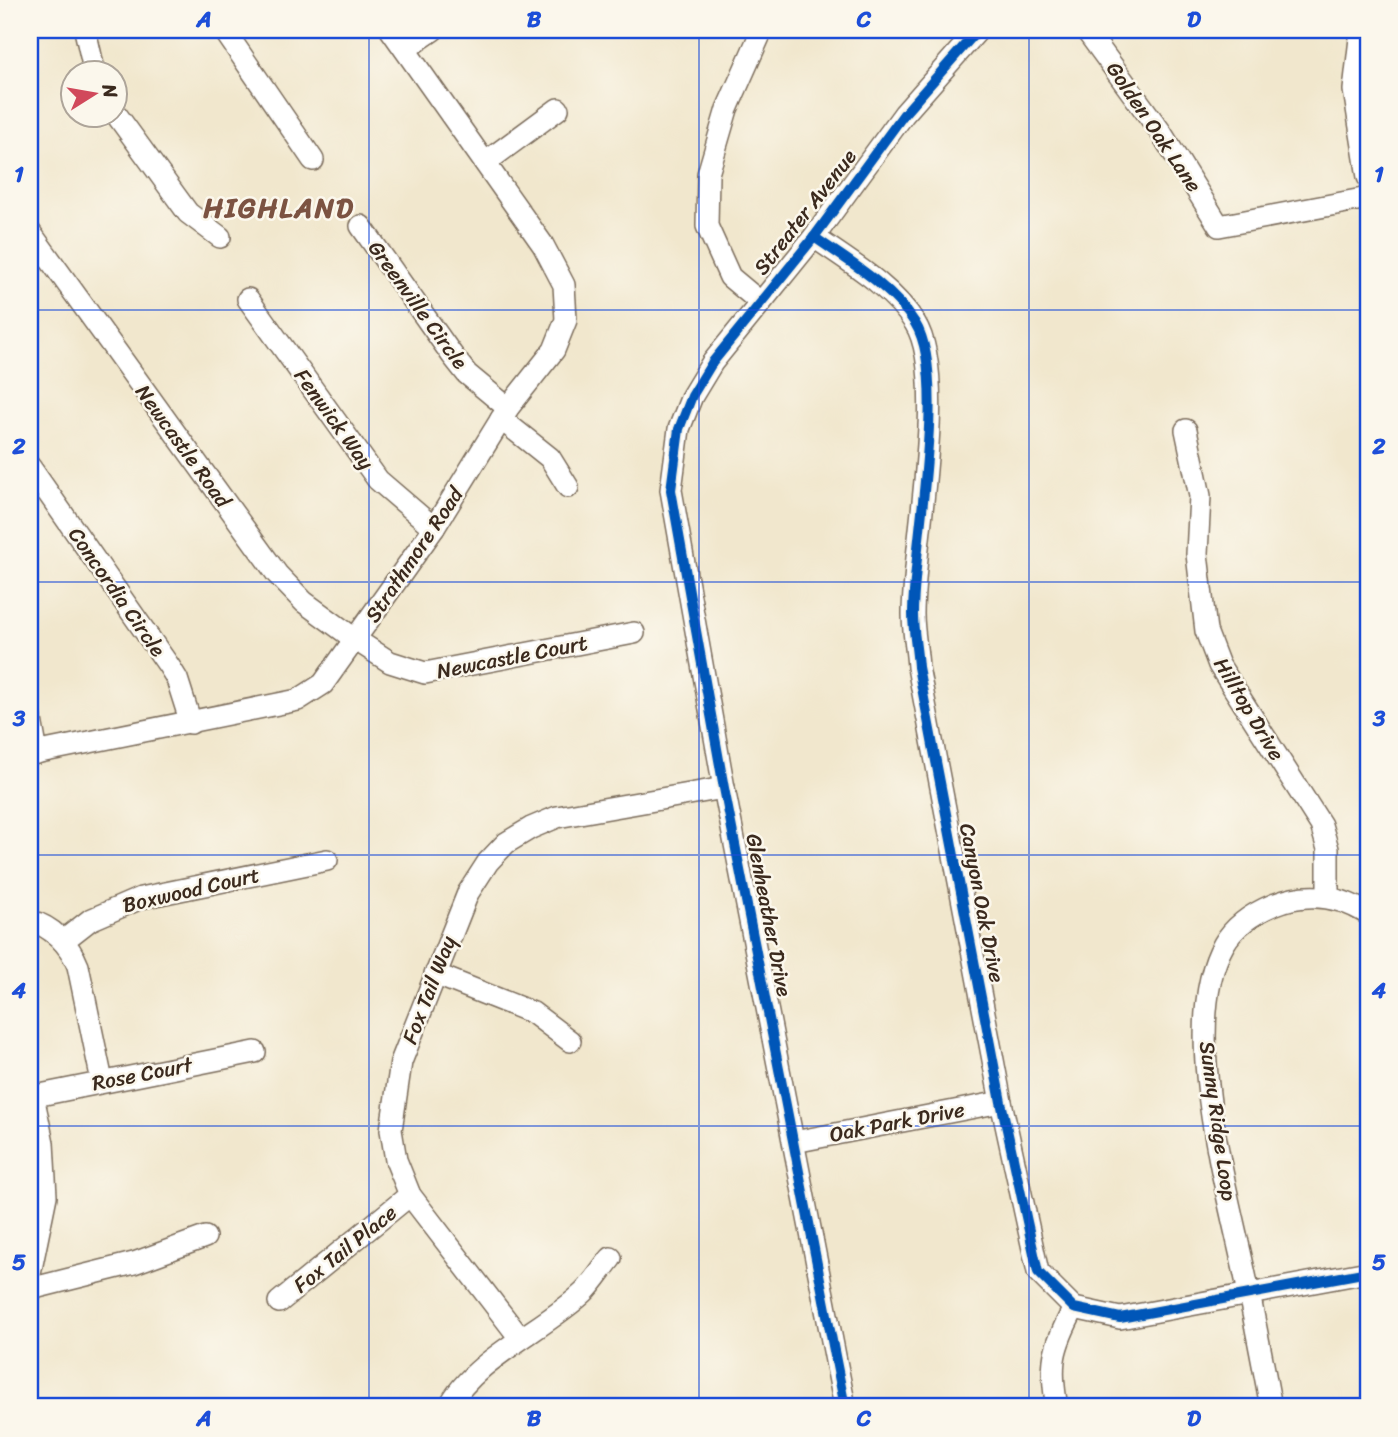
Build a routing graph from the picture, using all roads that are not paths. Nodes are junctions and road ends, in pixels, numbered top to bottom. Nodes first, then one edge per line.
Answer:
1 (85, 30) edge
2 (224, 30) edge
3 (391, 30) edge
4 (433, 30) edge
5 (762, 30) edge
6 (978, 30) edge
7 (1086, 30) edge
8 (1360, 30) edge
9 (405, 50) junction
10 (92, 60) edge
11 (558, 109) dead end
12 (128, 130) edge
13 (313, 160) dead end
14 (486, 162) junction
15 (1368, 177) edge
16 (1368, 198) edge
17 (361, 226) dead end
18 (30, 233) edge
19 (220, 237) dead end
20 (814, 237) junction
21 (248, 299) dead end
22 (760, 302) junction
23 (505, 414) junction
24 (679, 429) joint
25 (1186, 429) dead end
26 (30, 467) edge
27 (568, 487) dead end
28 (434, 528) junction
29 (634, 633) dead end
30 (356, 640) junction
31 (30, 714) edge
32 (191, 723) junction
33 (34, 753) edge
34 (724, 788) junction
35 (327, 860) dead end
36 (1328, 895) junction
37 (1368, 914) edge
38 (30, 921) edge
39 (63, 941) junction
40 (435, 974) junction
41 (570, 1041) dead end
42 (256, 1052) dead end
43 (102, 1081) junction
44 (31, 1096) edge
45 (1001, 1102) junction
46 (794, 1142) junction
47 (410, 1195) junction
48 (205, 1237) dead end
49 (611, 1258) dead end
50 (1368, 1272) edge
51 (30, 1274) edge
52 (30, 1289) edge
53 (1250, 1295) junction
54 (279, 1302) dead end
55 (1074, 1308) junction
56 (520, 1338) junction
57 (449, 1407) edge
58 (845, 1407) edge
59 (1058, 1407) edge
60 (1271, 1407) edge

1 - 10 street
2 - 13 street
3 - 9 street, Strathmore Road
4 - 9 street
5 - 22 street
6 - 20 street, Streater Avenue
7 - 16 street, Golden Oak Lane
8 - 15 street
9 - 14 street, Strathmore Road
11 - 14 street
12 - 19 street
14 - 23 street, Strathmore Road
17 - 23 street, Greenville Circle
18 - 30 street, Newcastle Road
20 - 22 street, Streater Avenue
20 - 45 street, Canyon Oak Drive
21 - 28 street, Fenwick Way
22 - 24 street, Streater Avenue
23 - 27 street, Greenville Circle
23 - 28 street, Strathmore Road
24 - 34 street, Glenheather Drive
25 - 36 street, Hilltop Drive
26 - 32 street, Concordia Circle
28 - 30 street, Strathmore Road
29 - 30 street, Newcastle Court
30 - 32 street, Strathmore Road
31 - 33 street
32 - 33 street, Strathmore Road
34 - 40 street, Fox Tail Way
34 - 46 street, Glenheather Drive
35 - 39 street, Boxwood Court
36 - 37 street
36 - 53 street, Sunny Ridge Loop
38 - 39 street
39 - 43 street
40 - 41 street
40 - 47 street, Fox Tail Way
42 - 43 street, Rose Court
43 - 44 street, Rose Court
44 - 51 street
45 - 46 street, Oak Park Drive
45 - 55 street, Canyon Oak Drive
46 - 58 street, Glenheather Drive
47 - 54 street, Fox Tail Place
47 - 56 street, Fox Tail Way
48 - 52 street
49 - 56 street
50 - 53 street
53 - 55 street
53 - 60 street, Sunny Ridge Loop
55 - 59 street
56 - 57 street

